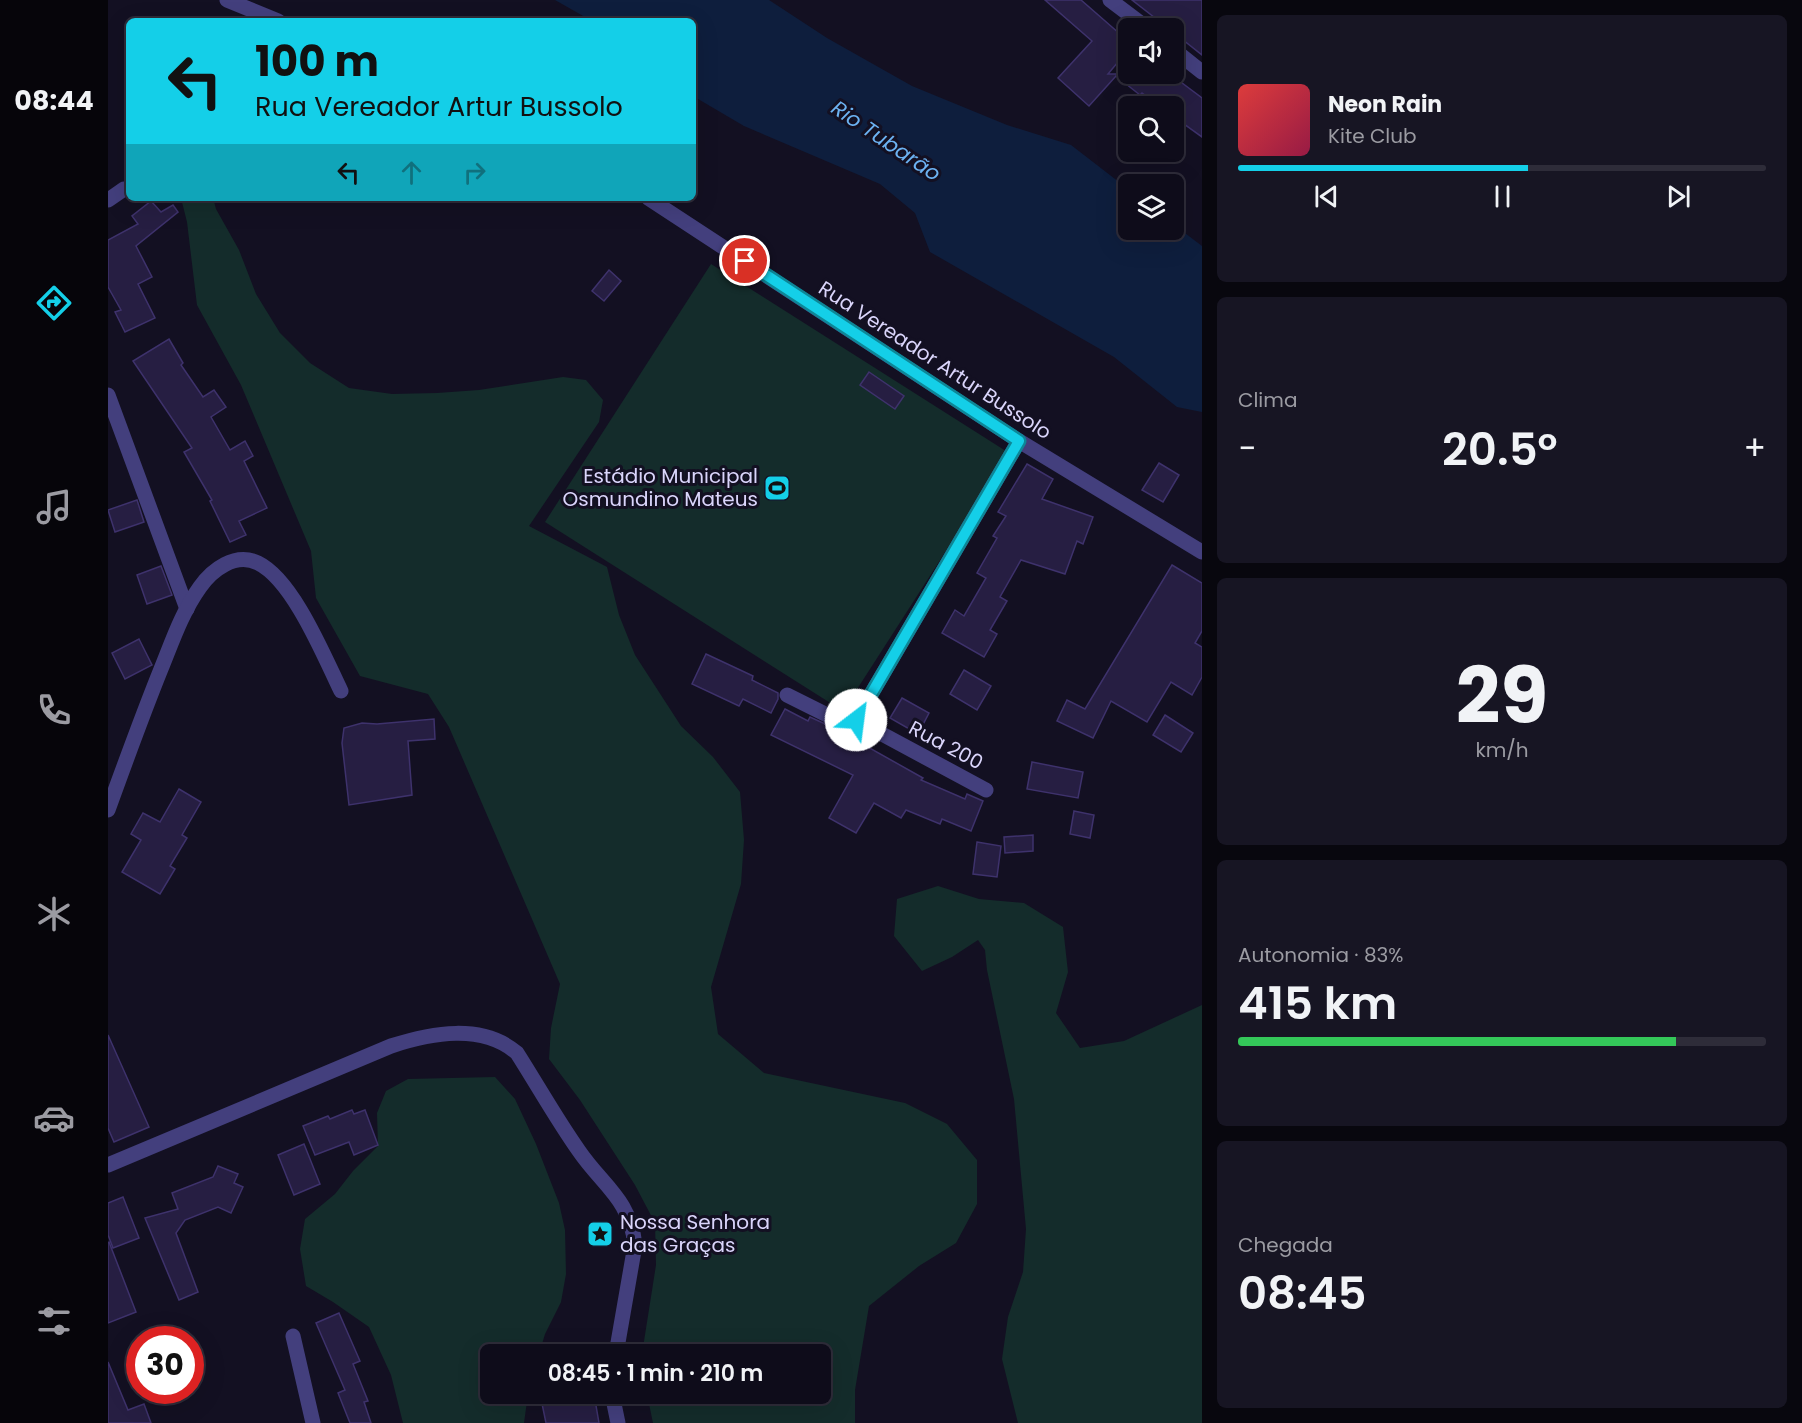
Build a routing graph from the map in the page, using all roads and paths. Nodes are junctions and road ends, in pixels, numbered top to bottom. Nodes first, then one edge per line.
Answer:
1 (227, 0) edge
2 (1110, 0) edge
3 (271, 18) edge
4 (1134, 18) edge
5 (1184, 58) edge
6 (1202, 72) edge
7 (124, 189) dead end
8 (108, 200) edge
9 (653, 201) edge
10 (108, 395) edge
11 (1019, 441) junction
12 (1202, 552) edge
13 (187, 609) junction
14 (341, 691) dead end
15 (788, 694) dead end
16 (856, 720) junction
17 (986, 790) dead end
18 (108, 810) edge
19 (108, 1165) edge
20 (292, 1336) dead end
21 (618, 1344) edge
22 (614, 1404) edge
23 (313, 1423) edge
24 (618, 1423) edge

1 - 3 street
2 - 4 street
5 - 6 street
7 - 8 street
9 - 11 street, Rua Vereador Artur Bussolo
10 - 13 street
11 - 12 street, Rua Vereador Artur Bussolo
11 - 16 street
13 - 14 street
13 - 18 street
15 - 16 street, Rua 200
16 - 17 street, Rua 200
19 - 21 street
20 - 23 street
22 - 24 street

